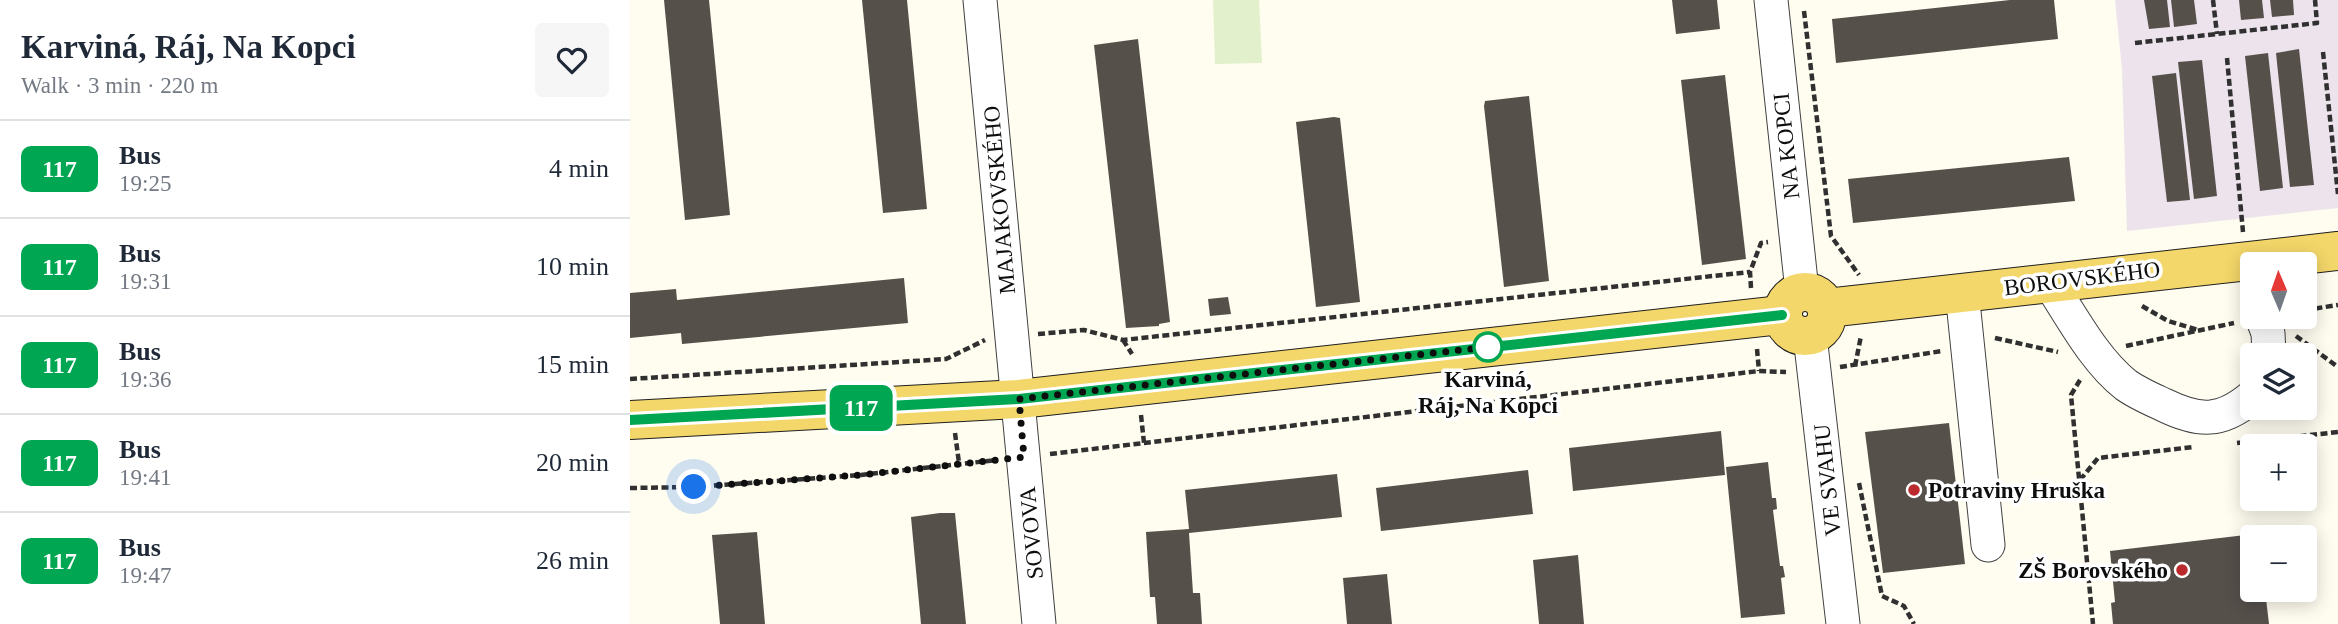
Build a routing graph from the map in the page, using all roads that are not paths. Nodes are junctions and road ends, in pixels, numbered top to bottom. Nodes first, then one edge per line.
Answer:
1 (981, 0) edge
2 (1771, 0) edge
3 (2338, 251) edge
4 (2317, 256) edge
5 (2240, 272) edge
6 (2049, 282) junction
7 (1962, 292) junction
8 (1807, 324) junction
9 (1019, 399) junction
10 (2240, 405) edge
11 (630, 420) edge
12 (1989, 545) dead end
13 (1840, 622) edge
14 (1039, 624) edge

1 - 9 street, MAJAKOVSKÉHO
2 - 8 street, NA KOPCI
3 - 4 main road, BOROVSKÉHO
5 - 6 main road, BOROVSKÉHO
6 - 7 main road, BOROVSKÉHO
6 - 10 street
7 - 8 main road, BOROVSKÉHO
7 - 12 street
8 - 9 main road, BOROVSKÉHO
8 - 13 street, VE SVAHU
9 - 11 main road, BOROVSKÉHO
9 - 14 street, SOVOVA

